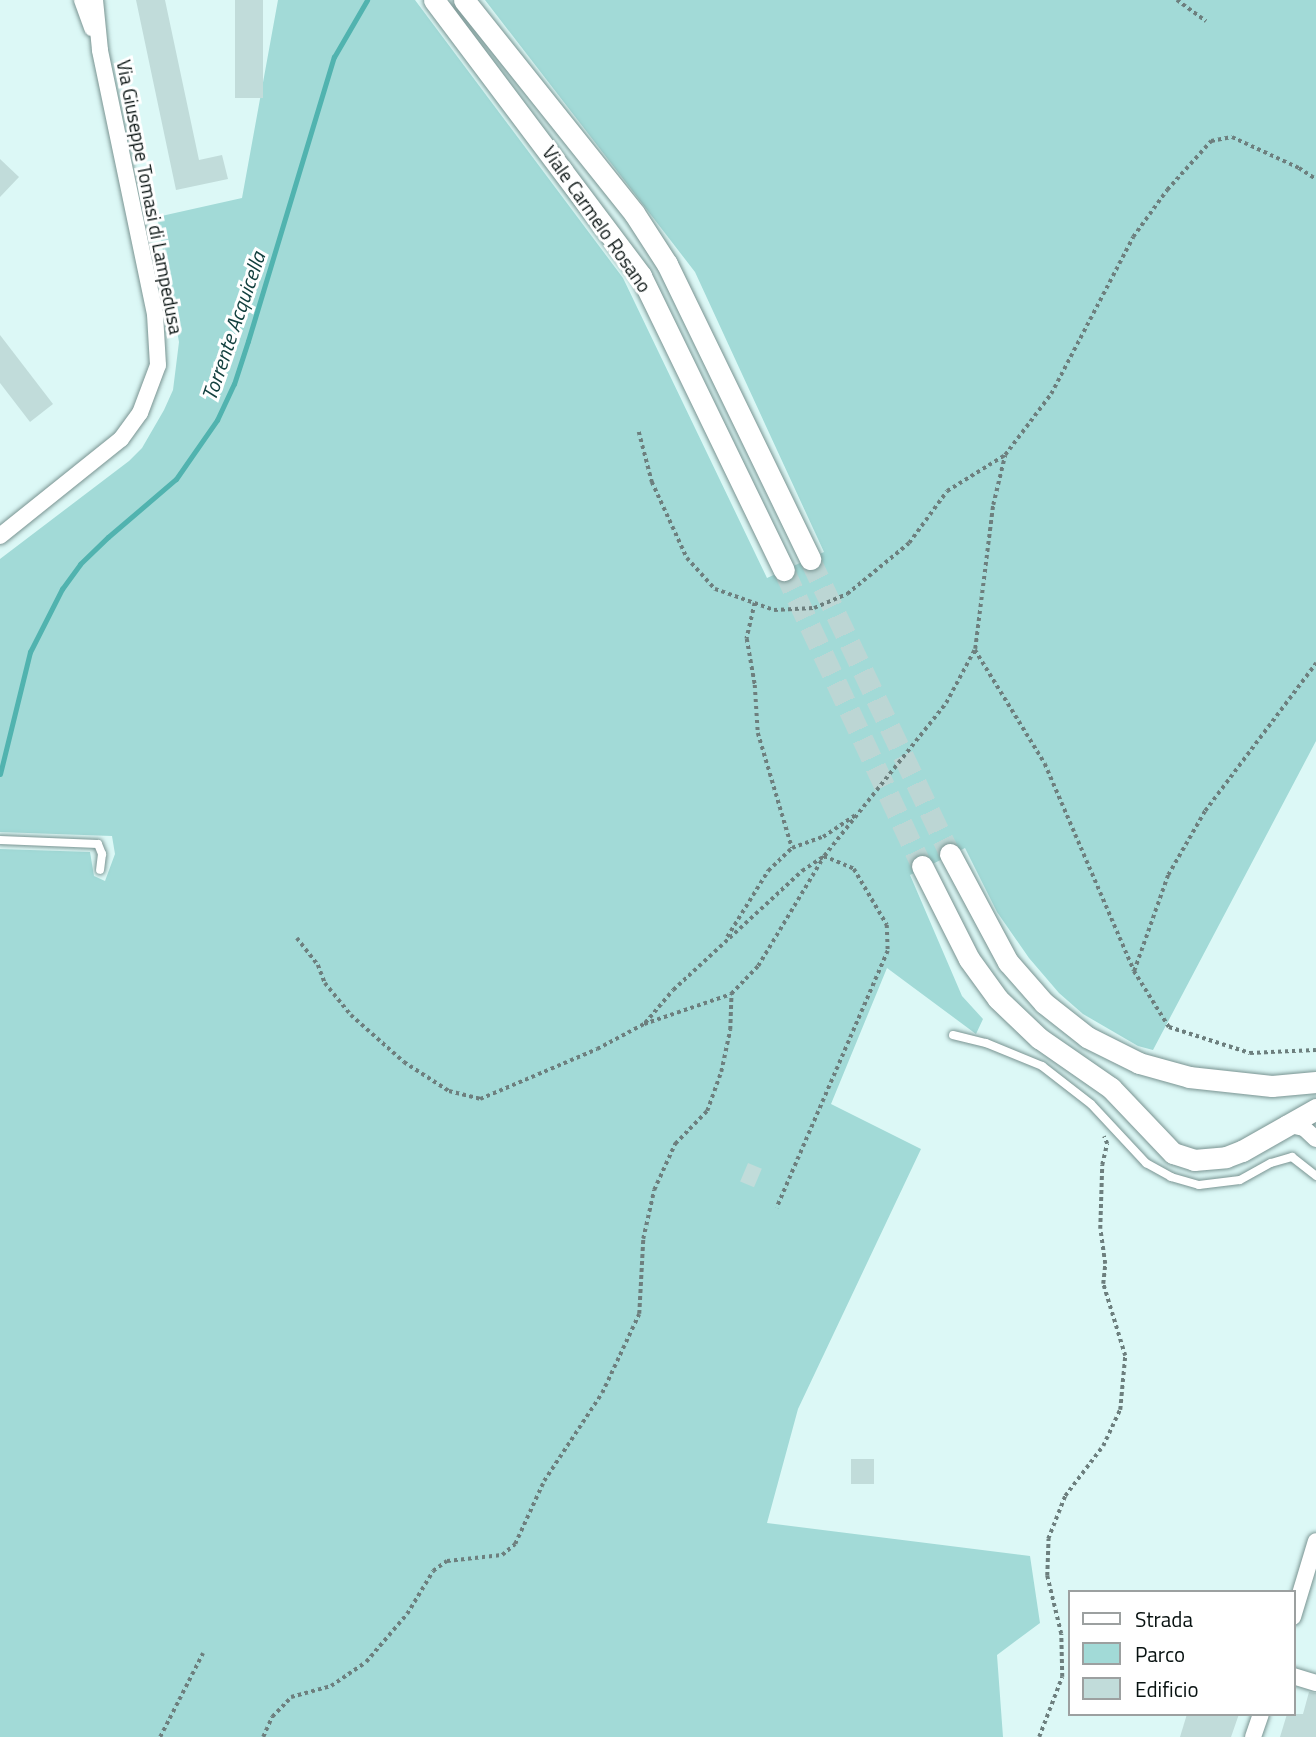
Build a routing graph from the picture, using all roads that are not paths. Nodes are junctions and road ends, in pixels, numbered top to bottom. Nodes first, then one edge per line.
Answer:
1 (83, 0) edge
2 (95, 0) edge
3 (434, 0) edge
4 (464, 0) edge
5 (100, 50) junction
6 (0, 536) edge
7 (810, 559) tunnel mouth
8 (784, 570) tunnel mouth
9 (0, 840) edge
10 (950, 854) tunnel mouth
11 (922, 866) tunnel mouth
12 (100, 870) dead end
13 (953, 1035) dead end
14 (1316, 1082) edge
15 (1316, 1109) edge
16 (1286, 1124) junction
17 (1316, 1139) edge
18 (1316, 1176) edge
19 (1316, 1541) edge
20 (1295, 1610) edge
21 (1295, 1677) edge
22 (1316, 1682) edge
23 (1260, 1716) edge
24 (1253, 1737) edge

1 - 5 street
2 - 5 street
3 - 8 main road, Viale Carmelo Rosano
4 - 7 main road, Viale Carmelo Rosano
5 - 6 street, Via Giuseppe Tomasi di Lampedusa
9 - 12 lane
10 - 14 main road
11 - 16 main road
13 - 18 lane
15 - 16 main road
16 - 17 street
19 - 20 street
21 - 22 street
23 - 24 street

